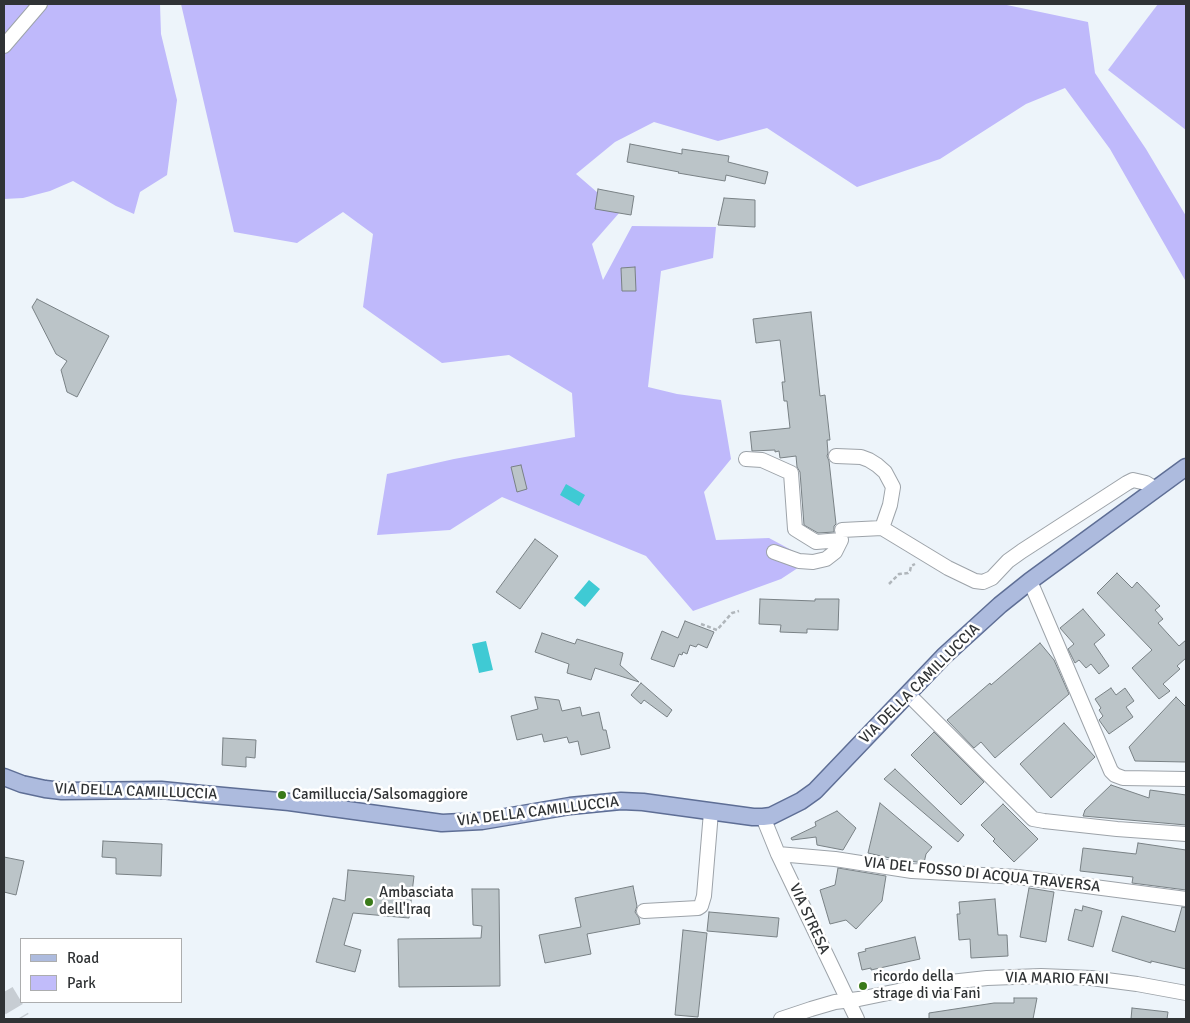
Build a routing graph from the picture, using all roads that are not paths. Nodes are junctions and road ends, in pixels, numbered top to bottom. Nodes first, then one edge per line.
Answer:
1 (40, 4) edge
2 (4, 46) edge
3 (836, 456) dead end
4 (746, 459) dead end
5 (1186, 467) edge
6 (1156, 489) junction
7 (882, 528) junction
8 (842, 530) dead end
9 (774, 552) dead end
10 (1030, 581) junction
11 (908, 694) junction
12 (4, 777) edge
13 (1186, 779) edge
14 (711, 812) junction
15 (762, 817) junction
16 (1186, 834) edge
17 (778, 854) junction
18 (1186, 899) edge
19 (644, 911) dead end
20 (1186, 993) edge
21 (848, 1000) junction
22 (781, 1019) edge
23 (857, 1019) edge

1 - 2 street
3 - 7 street
4 - 9 street
5 - 6 main road, VIA DELLA CAMILLUCCIA
6 - 7 street
6 - 10 main road, VIA DELLA CAMILLUCCIA
7 - 8 street
10 - 11 main road, VIA DELLA CAMILLUCCIA
10 - 13 street
11 - 15 main road, VIA DELLA CAMILLUCCIA
11 - 16 street
12 - 14 main road, VIA DELLA CAMILLUCCIA
14 - 15 main road, VIA DELLA CAMILLUCCIA
14 - 19 street
15 - 17 street, VIA STRESA
17 - 18 street, VIA DEL FOSSO DI ACQUA TRAVERSA
17 - 21 street, VIA STRESA
20 - 21 street, VIA MARIO FANI
21 - 22 street, VIA MARIO FANI
21 - 23 street, VIA STRESA

